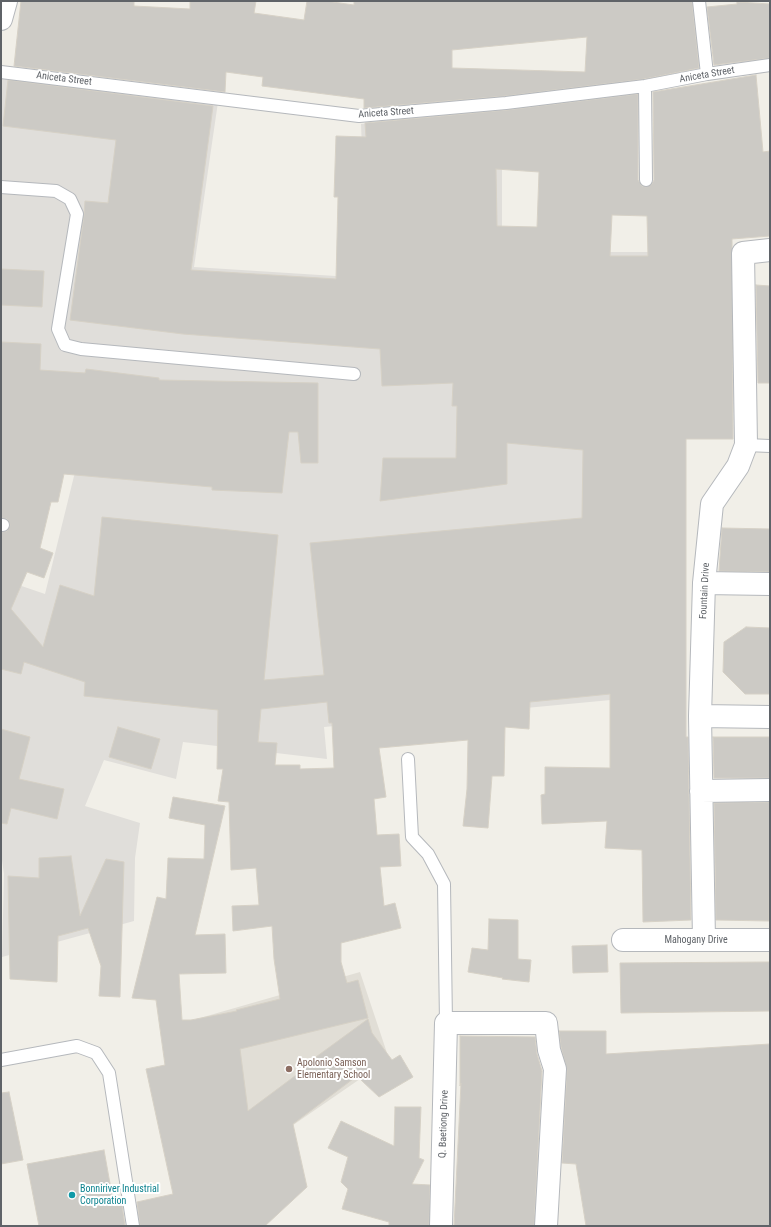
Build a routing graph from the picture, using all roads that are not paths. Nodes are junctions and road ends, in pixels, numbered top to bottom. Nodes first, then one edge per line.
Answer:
1 (6, 1) edge
2 (699, 1) edge
3 (1, 19) edge
4 (770, 65) edge
5 (1, 72) edge
6 (707, 74) junction
7 (645, 86) junction
8 (646, 180) dead end
9 (1, 186) edge
10 (770, 250) edge
11 (354, 374) dead end
12 (746, 445) junction
13 (770, 446) edge
14 (704, 583) junction
15 (770, 584) edge
16 (700, 716) junction
17 (770, 717) edge
18 (408, 759) dead end
19 (770, 790) edge
20 (701, 791) junction
21 (623, 940) dead end
22 (704, 940) junction
23 (770, 940) edge
24 (446, 1023) junction
25 (1, 1060) edge
26 (133, 1226) edge
27 (441, 1226) edge
28 (546, 1226) edge

1 - 3 street
2 - 6 lane
4 - 6 lane, Aniceta Street
5 - 7 lane, Aniceta Street
6 - 7 lane, Aniceta Street
7 - 8 lane
9 - 11 lane
10 - 12 street, Fountain Drive
12 - 13 lane
12 - 14 street, Fountain Drive
14 - 15 street
14 - 16 street, Fountain Drive
16 - 17 street
16 - 20 street, Fountain Drive
18 - 24 lane
19 - 20 street
20 - 22 street, Fountain Drive
21 - 22 street, Mahogany Drive
22 - 23 street, Mahogany Drive
24 - 27 street, Q. Baetiong Drive
24 - 28 street
25 - 26 lane

